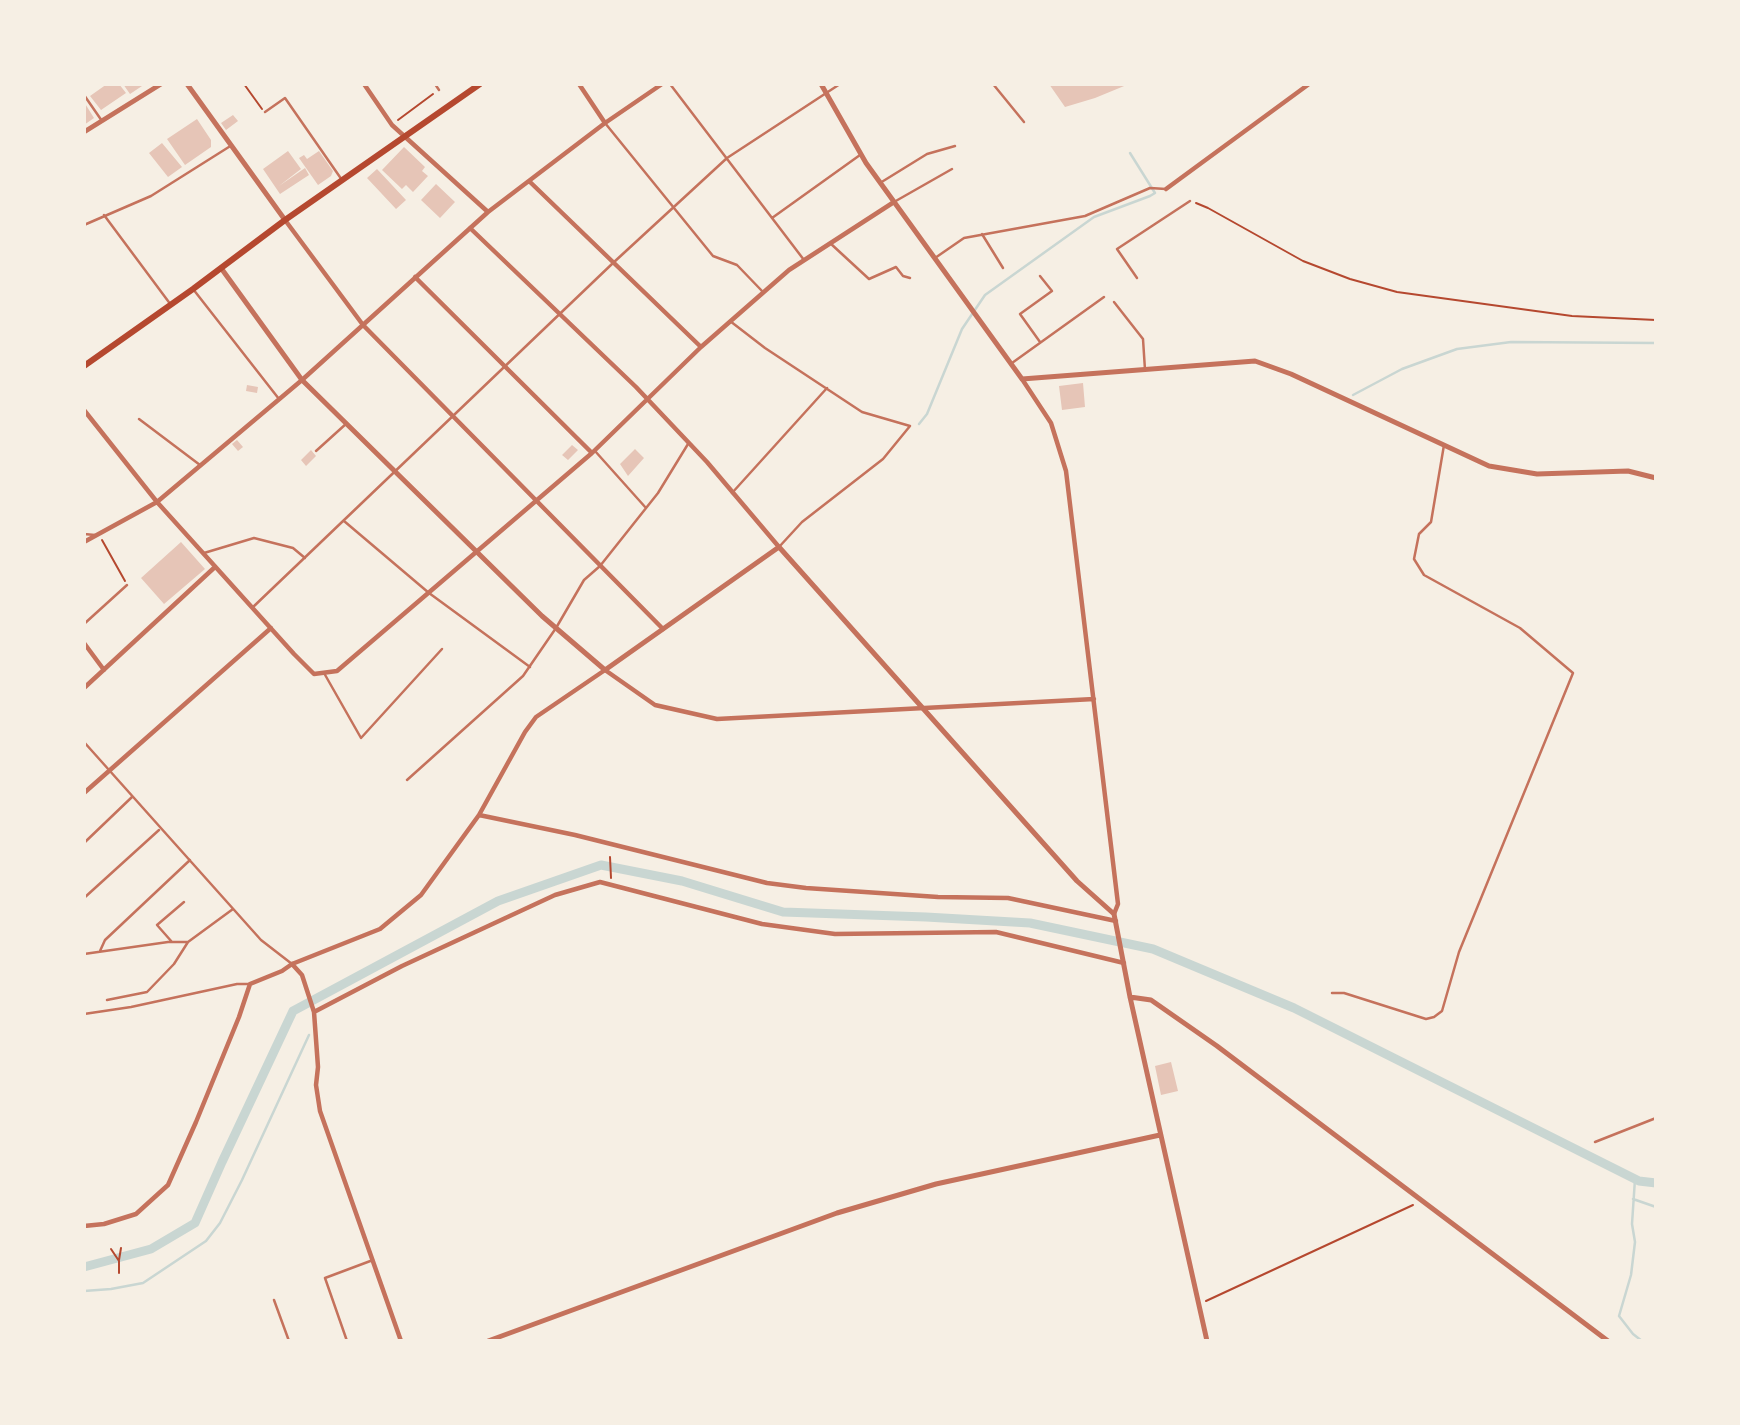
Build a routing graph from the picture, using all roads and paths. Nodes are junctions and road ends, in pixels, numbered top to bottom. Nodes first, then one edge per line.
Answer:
1 (161, 84) edge
2 (187, 84) edge
3 (244, 84) edge
4 (364, 84) edge
5 (435, 84) edge
6 (480, 84) edge
7 (579, 84) edge
8 (662, 84) edge
9 (670, 84) edge
10 (821, 84) edge
11 (827, 84) edge
12 (840, 84) edge
13 (993, 84) edge
14 (1309, 84) edge
15 (439, 90) joint
16 (826, 92) junction
17 (84, 95) edge
18 (265, 112) joint
19 (102, 121) junction
20 (604, 122) junction
21 (1024, 122) dead end
22 (392, 125) junction
23 (84, 132) edge
24 (404, 137) junction
25 (232, 145) junction
26 (955, 146) dead end
27 (860, 155) junction
28 (727, 158) junction
29 (951, 169) dead end
30 (342, 180) junction
31 (529, 181) junction
32 (880, 183) junction
33 (1166, 189) joint
34 (894, 201) junction
35 (1190, 201) joint
36 (674, 207) junction
37 (488, 212) junction
38 (104, 215) junction
39 (772, 218) junction
40 (285, 220) junction
41 (84, 225) edge
42 (470, 229) junction
43 (982, 234) junction
44 (830, 242) junction
45 (935, 258) junction
46 (804, 260) junction
47 (612, 263) junction
48 (221, 268) junction
49 (1003, 268) dead end
50 (1040, 276) dead end
51 (415, 277) junction
52 (910, 278) dead end
53 (1137, 278) dead end
54 (193, 289) junction
55 (763, 292) junction
56 (1104, 297) dead end
57 (1114, 302) dead end
58 (171, 305) junction
59 (560, 314) junction
60 (1656, 320) edge
61 (730, 321) junction
62 (363, 326) junction
63 (1041, 342) junction
64 (701, 347) junction
65 (1012, 363) junction
66 (84, 366) edge
67 (505, 367) junction
68 (1146, 370) junction
69 (1022, 379) junction
70 (302, 380) junction
71 (827, 388) junction
72 (279, 399) junction
73 (649, 400) junction
74 (84, 410) edge
75 (453, 416) junction
76 (139, 419) dead end
77 (347, 423) junction
78 (689, 443) junction
79 (1444, 446) junction
80 (316, 451) dead end
81 (594, 452) junction
82 (200, 466) junction
83 (394, 471) junction
84 (1656, 478) edge
85 (732, 493) junction
86 (537, 501) junction
87 (156, 502) junction
88 (646, 508) junction
89 (344, 521) junction
90 (84, 534) edge
91 (99, 535) junction
92 (84, 542) edge
93 (779, 547) junction
94 (479, 551) junction
95 (204, 553) junction
96 (306, 558) junction
97 (600, 566) junction
98 (215, 568) junction
99 (127, 585) joint
100 (429, 593) junction
101 (252, 608) junction
102 (84, 624) edge
103 (271, 628) junction
104 (556, 628) junction
105 (663, 629) junction
106 (84, 643) edge
107 (442, 649) dead end
108 (530, 667) junction
109 (104, 670) junction
110 (605, 670) junction
111 (324, 673) junction
112 (84, 688) edge
113 (1094, 699) junction
114 (923, 709) junction
115 (84, 742) edge
116 (109, 771) junction
117 (407, 780) dead end
118 (84, 793) edge
119 (132, 797) junction
120 (479, 815) junction
121 (161, 829) junction
122 (84, 843) edge
123 (610, 857) dead end
124 (190, 860) junction
125 (611, 882) dead end
126 (84, 898) edge
127 (184, 902) dead end
128 (233, 909) junction
129 (1114, 914) junction
130 (1116, 923) junction
131 (172, 942) junction
132 (188, 942) junction
133 (100, 951) junction
134 (84, 954) edge
135 (1124, 963) junction
136 (292, 964) junction
137 (250, 984) junction
138 (1332, 993) dead end
139 (1130, 997) junction
140 (107, 1000) dead end
141 (314, 1012) junction
142 (84, 1014) edge
143 (1656, 1118) edge
144 (1160, 1135) junction
145 (1595, 1142) dead end
146 (1422, 1201) junction
147 (84, 1226) edge
148 (121, 1248) dead end
149 (111, 1249) dead end
150 (373, 1260) junction
151 (119, 1261) junction
152 (119, 1273) dead end
153 (274, 1300) dead end
154 (1199, 1304) junction
155 (289, 1341) edge
156 (348, 1341) edge
157 (401, 1341) edge
158 (488, 1341) edge
159 (1207, 1341) edge
160 (1608, 1341) edge

1 - 19 street
2 - 25 street
3 - 18 path
4 - 22 street
5 - 15 lane
6 - 24 main road
7 - 20 street
8 - 20 street
9 - 28 lane
10 - 16 street
11 - 16 lane
12 - 16 lane
13 - 21 lane
14 - 33 street
15 - 22 path
16 - 27 street
16 - 28 lane
17 - 19 lane
18 - 30 lane
19 - 23 street
20 - 31 street
20 - 36 lane
22 - 24 street
24 - 30 main road
24 - 37 street
25 - 38 lane
25 - 40 street
26 - 32 lane
27 - 32 street
27 - 39 lane
28 - 36 lane
28 - 39 lane
29 - 34 lane
30 - 40 main road
31 - 37 street
31 - 47 street
32 - 34 street
33 - 43 lane
34 - 44 street
34 - 45 street
35 - 53 lane
35 - 60 path
36 - 47 lane
36 - 55 lane
37 - 42 street
38 - 41 lane
38 - 58 lane
39 - 46 lane
40 - 48 main road
40 - 62 street
42 - 51 street
42 - 59 street
43 - 45 lane
43 - 49 lane
44 - 46 street
44 - 52 lane
45 - 65 street
46 - 55 street
47 - 59 lane
47 - 64 street
48 - 54 main road
48 - 70 street
50 - 63 lane
51 - 62 street
51 - 67 street
54 - 58 main road
54 - 72 lane
55 - 61 street
56 - 63 lane
57 - 68 lane
58 - 66 main road
59 - 67 lane
59 - 73 street
61 - 64 street
61 - 71 lane
62 - 70 street
62 - 75 street
63 - 65 lane
64 - 73 street
65 - 69 street
67 - 75 lane
67 - 81 street
68 - 69 street
68 - 79 street
69 - 113 street
70 - 72 street
70 - 77 street
71 - 85 lane
71 - 93 lane
72 - 82 street
73 - 78 street
73 - 81 street
74 - 87 street
75 - 83 lane
75 - 86 street
76 - 82 lane
77 - 80 lane
77 - 83 street
78 - 85 street
78 - 88 lane
79 - 84 street
79 - 138 lane
81 - 86 street
81 - 88 lane
82 - 87 street
83 - 89 lane
83 - 94 street
85 - 93 street
86 - 94 street
86 - 97 street
87 - 91 street
87 - 95 street
88 - 97 lane
89 - 96 lane
89 - 100 lane
90 - 91 lane
91 - 92 street
91 - 99 path
93 - 105 street
93 - 114 street
94 - 100 street
94 - 104 street
95 - 96 lane
95 - 98 street
96 - 101 lane
97 - 104 lane
97 - 105 street
98 - 101 street
98 - 109 street
99 - 102 lane
100 - 108 lane
100 - 111 street
101 - 103 street
103 - 111 street
103 - 116 street
104 - 108 lane
104 - 110 street
105 - 110 street
106 - 109 street
107 - 111 lane
108 - 117 lane
109 - 112 street
110 - 114 street
110 - 120 street
113 - 114 street
113 - 129 street
114 - 129 street
115 - 116 lane
116 - 118 street
116 - 119 lane
119 - 121 lane
119 - 122 lane
120 - 130 street
120 - 136 street
121 - 124 lane
121 - 126 lane
123 - 125 path
124 - 128 lane
124 - 133 lane
127 - 131 lane
128 - 132 lane
128 - 136 lane
129 - 130 street
130 - 135 street
131 - 132 lane
131 - 133 lane
132 - 140 lane
133 - 134 lane
135 - 139 street
135 - 141 street
136 - 137 street
136 - 141 street
137 - 142 lane
137 - 147 street
139 - 144 street
139 - 146 street
141 - 150 street
143 - 145 lane
144 - 154 street
144 - 158 street
146 - 154 path
146 - 160 street
148 - 151 path
149 - 151 path
150 - 156 lane
150 - 157 street
151 - 152 path
153 - 155 lane
154 - 159 street

